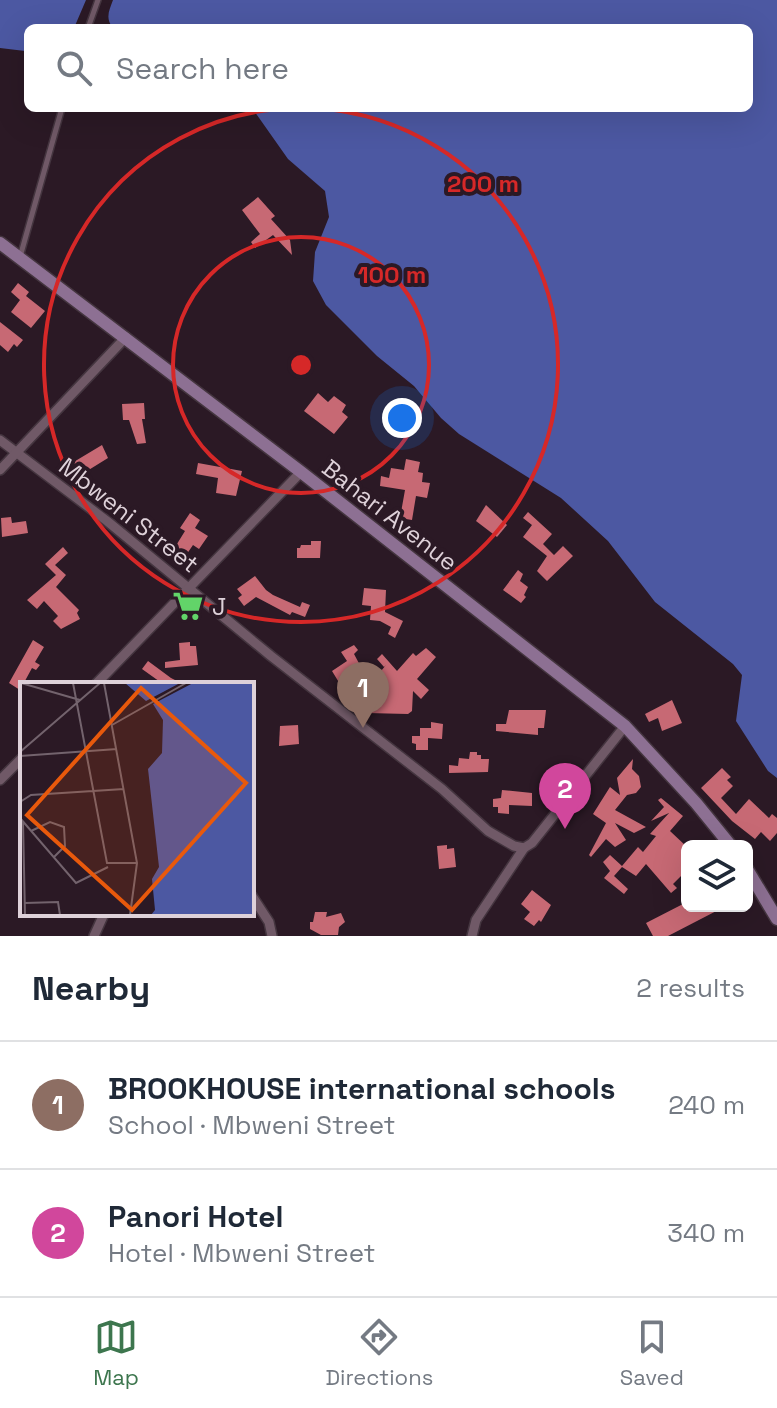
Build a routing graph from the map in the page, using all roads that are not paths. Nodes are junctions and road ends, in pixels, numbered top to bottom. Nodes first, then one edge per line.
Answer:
1 (98, 0) edge
2 (89, 24) edge
3 (61, 112) edge
4 (0, 243) edge
5 (20, 258) junction
6 (126, 337) junction
7 (0, 440) edge
8 (17, 453) junction
9 (0, 470) edge
10 (301, 472) junction
11 (191, 589) junction
12 (98, 682) edge
13 (625, 726) junction
14 (20, 760) edge
15 (0, 780) edge
16 (726, 840) edge
17 (524, 848) junction
18 (753, 879) edge
19 (254, 899) edge
20 (103, 916) edge
21 (777, 919) edge
22 (94, 936) edge
23 (272, 936) edge
24 (472, 936) edge

1 - 2 lane
3 - 5 lane
4 - 5 street, Bahari Avenue
5 - 6 street, Bahari Avenue
6 - 8 street
6 - 10 street, Bahari Avenue
7 - 8 street, Mbweni Street
8 - 9 street
8 - 11 street, Mbweni Street
10 - 11 street
10 - 13 street, Bahari Avenue
11 - 12 street
11 - 17 street, Mbweni Street
13 - 16 street, Bahari Avenue
13 - 17 street
14 - 15 street
17 - 24 street
18 - 21 street
19 - 23 street
20 - 22 street

